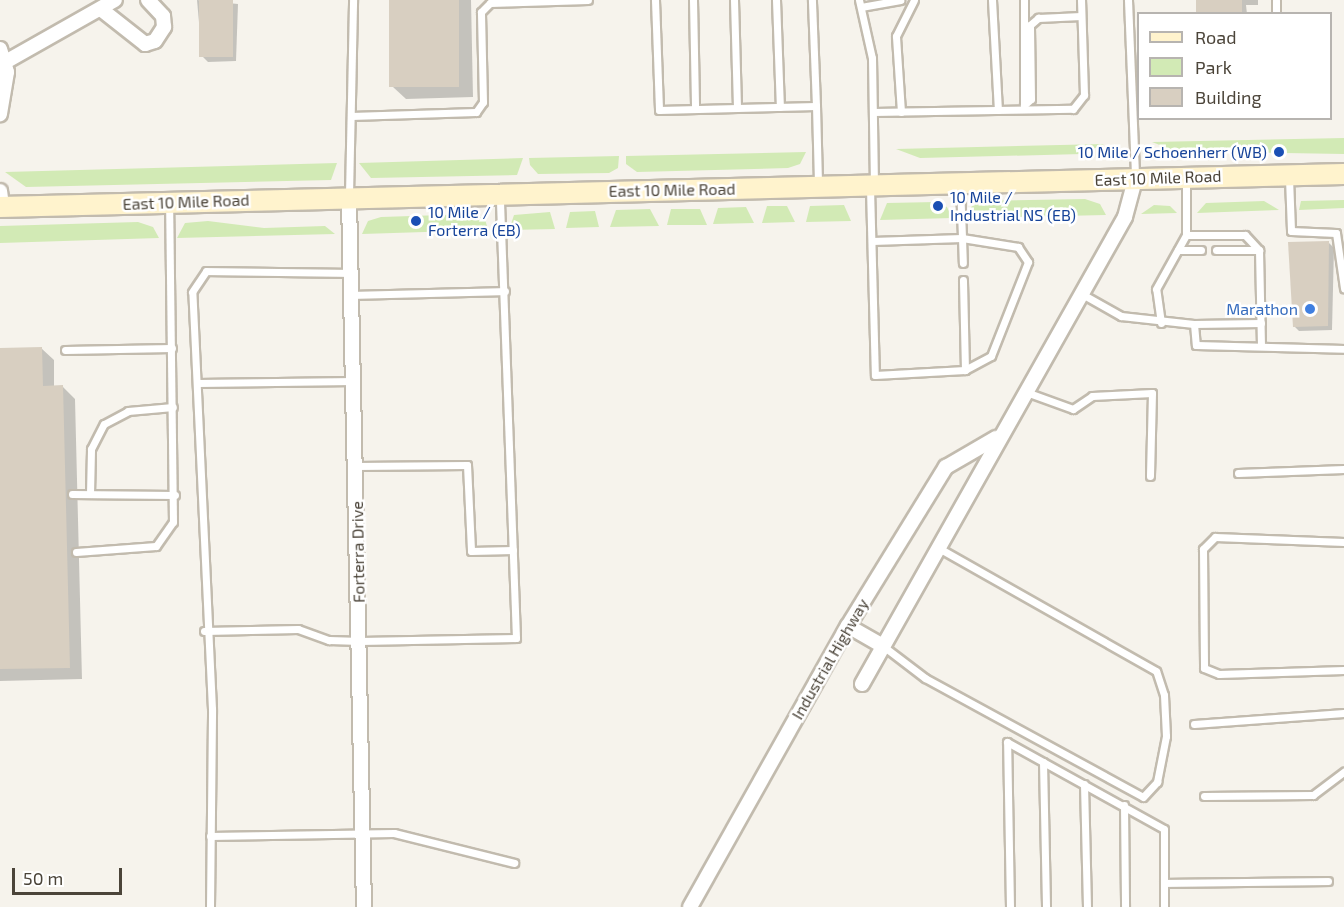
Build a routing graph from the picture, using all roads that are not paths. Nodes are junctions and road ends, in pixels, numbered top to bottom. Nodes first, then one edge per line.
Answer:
1 (115, 0) edge
2 (148, 0) edge
3 (353, 0) edge
4 (588, 0) edge
5 (655, 0) edge
6 (693, 0) edge
7 (734, 0) edge
8 (776, 0) edge
9 (812, 0) edge
10 (900, 0) edge
11 (914, 0) edge
12 (992, 0) edge
13 (1024, 0) edge
14 (1081, 0) edge
15 (1128, 0) edge
16 (549, 2) edge
17 (860, 3) edge
18 (102, 10) junction
19 (1081, 16) junction
20 (2, 59) edge
21 (1134, 83) edge
22 (816, 106) junction
23 (780, 107) junction
24 (1023, 107) junction
25 (737, 108) junction
26 (694, 109) junction
27 (998, 110) junction
28 (873, 112) junction
29 (901, 112) junction
30 (0, 114) edge
31 (351, 116) junction
32 (1344, 174) edge
33 (1289, 175) junction
34 (1186, 178) junction
35 (1135, 179) junction
36 (960, 183) junction
37 (872, 185) junction
38 (819, 187) junction
39 (499, 194) junction
40 (349, 198) junction
41 (1, 201) edge
42 (168, 203) junction
43 (1186, 235) junction
44 (962, 238) junction
45 (872, 241) junction
46 (1342, 242) edge
47 (1178, 250) junction
48 (1201, 250) dead end
49 (1216, 250) dead end
50 (1259, 250) junction
51 (963, 263) dead end
52 (351, 273) junction
53 (963, 280) dead end
54 (1344, 288) edge
55 (505, 291) junction
56 (1082, 294) junction
57 (352, 295) junction
58 (1161, 323) junction
59 (1261, 323) junction
60 (1194, 324) junction
61 (1261, 345) junction
62 (172, 348) junction
63 (1344, 349) edge
64 (65, 350) dead end
65 (965, 370) junction
66 (354, 381) junction
67 (198, 383) junction
68 (1024, 391) junction
69 (173, 407) junction
70 (998, 437) junction
71 (356, 466) junction
72 (1344, 469) edge
73 (1238, 473) dead end
74 (1150, 476) dead end
75 (72, 494) dead end
76 (90, 494) junction
77 (175, 495) junction
78 (1344, 542) edge
79 (937, 547) junction
80 (513, 550) junction
81 (76, 552) dead end
82 (848, 626) junction
83 (204, 631) junction
84 (360, 641) junction
85 (883, 646) junction
86 (1344, 670) edge
87 (862, 684) dead end
88 (1344, 713) edge
89 (1194, 724) dead end
90 (1043, 762) junction
91 (1344, 772) edge
92 (1084, 784) junction
93 (1204, 796) dead end
94 (1124, 806) junction
95 (363, 832) junction
96 (210, 836) junction
97 (514, 863) dead end
98 (1328, 881) dead end
99 (1164, 883) junction
100 (210, 907) edge
101 (364, 907) edge
102 (690, 907) edge
103 (1010, 907) edge
104 (1046, 907) edge
105 (1087, 907) edge
106 (1125, 907) edge
107 (1164, 907) edge

1 - 18 street
2 - 18 street
3 - 31 lane
4 - 16 lane
5 - 26 lane
6 - 26 lane
7 - 25 lane
8 - 23 lane
9 - 22 lane
10 - 17 lane
11 - 29 lane
12 - 27 lane
13 - 24 lane
14 - 19 lane
15 - 21 lane
16 - 31 lane
17 - 28 lane
18 - 20 street
19 - 24 lane
19 - 24 lane
20 - 30 street
21 - 35 lane
22 - 23 lane
22 - 38 lane
23 - 25 lane
24 - 27 lane
25 - 26 lane
27 - 29 lane
28 - 29 lane
28 - 37 lane
31 - 40 lane
32 - 33 main road, East 10 Mile Road
33 - 34 main road, East 10 Mile Road
33 - 46 lane
34 - 35 main road, East 10 Mile Road
34 - 43 lane
35 - 36 main road, East 10 Mile Road
35 - 56 street
36 - 37 main road, East 10 Mile Road
36 - 44 lane
37 - 38 main road, East 10 Mile Road
37 - 45 lane
38 - 39 main road, East 10 Mile Road
39 - 40 main road, East 10 Mile Road
39 - 55 lane
40 - 42 main road, East 10 Mile Road
40 - 52 street, Forterra Drive
41 - 42 main road, East 10 Mile Road
42 - 62 lane
43 - 47 lane
43 - 50 lane
44 - 45 lane
44 - 51 lane
44 - 65 lane
45 - 65 lane
46 - 54 lane
47 - 48 lane
47 - 58 lane
49 - 50 lane
50 - 59 lane
52 - 57 street, Forterra Drive
52 - 67 lane
53 - 65 lane
55 - 57 lane
55 - 80 lane
56 - 58 lane
56 - 68 street
57 - 66 street, Forterra Drive
58 - 60 lane
59 - 60 lane
59 - 61 lane
60 - 61 lane
61 - 63 lane
62 - 64 lane
62 - 69 lane
66 - 67 lane
66 - 71 street, Forterra Drive
67 - 83 lane
68 - 70 street
68 - 74 lane
69 - 76 lane
69 - 77 lane
70 - 79 street
70 - 82 street, Industrial Highway
71 - 80 lane
71 - 84 street, Forterra Drive
72 - 73 lane
75 - 76 lane
76 - 77 lane
77 - 81 lane
78 - 86 lane
79 - 85 street
79 - 85 lane
80 - 84 lane
82 - 85 street
82 - 102 street, Industrial Highway
83 - 84 lane
83 - 96 lane
84 - 95 street, Forterra Drive
85 - 87 street
88 - 89 lane
90 - 92 lane
90 - 103 lane
90 - 104 lane
91 - 93 lane
92 - 94 lane
92 - 105 lane
94 - 99 lane
94 - 106 lane
95 - 96 lane
95 - 97 lane
95 - 101 street, Forterra Drive
96 - 100 lane
98 - 99 lane
99 - 107 lane

